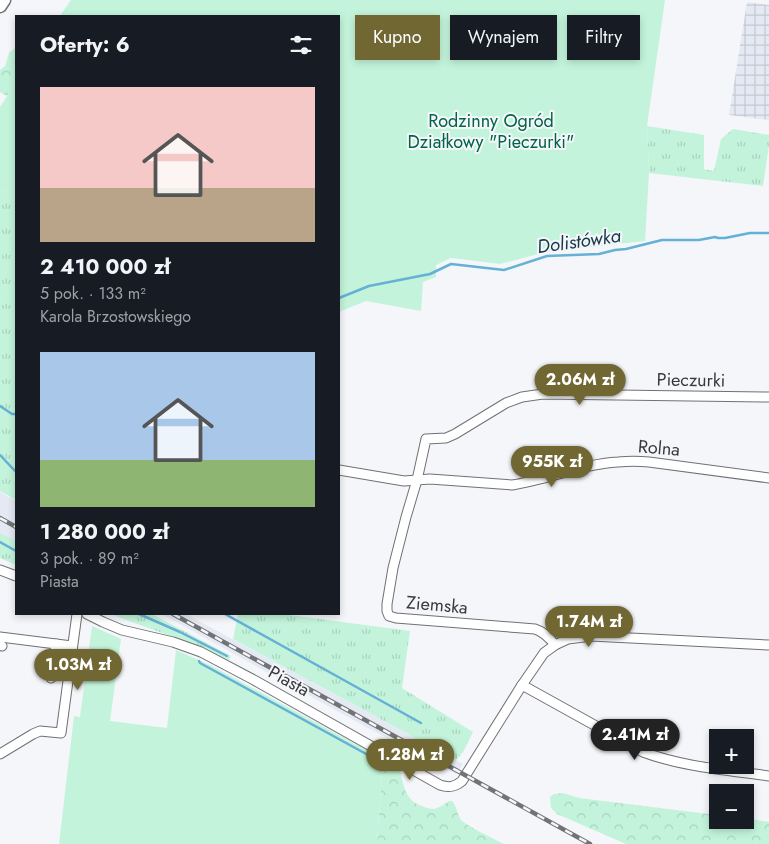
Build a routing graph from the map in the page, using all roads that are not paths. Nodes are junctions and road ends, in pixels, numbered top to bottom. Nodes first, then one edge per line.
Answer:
1 (4, 0) edge
2 (0, 6) edge
3 (769, 397) edge
4 (340, 470) edge
5 (769, 478) edge
6 (417, 480) junction
7 (0, 570) edge
8 (15, 576) edge
9 (77, 615) edge
10 (89, 615) edge
11 (1, 643) edge
12 (56, 644) junction
13 (555, 645) junction
14 (769, 645) edge
15 (72, 646) junction
16 (49, 672) dead end
17 (522, 685) junction
18 (0, 754) edge
19 (769, 776) edge

1 - 2 main road
3 - 6 street, Pieczurki
4 - 6 street, Rolna
5 - 6 street, Rolna
6 - 13 street, Ziemska
7 - 8 street
9 - 15 street
10 - 17 street, Piasta
11 - 12 street
12 - 15 street
12 - 16 street
13 - 14 street
13 - 17 street
15 - 18 street
17 - 19 street

